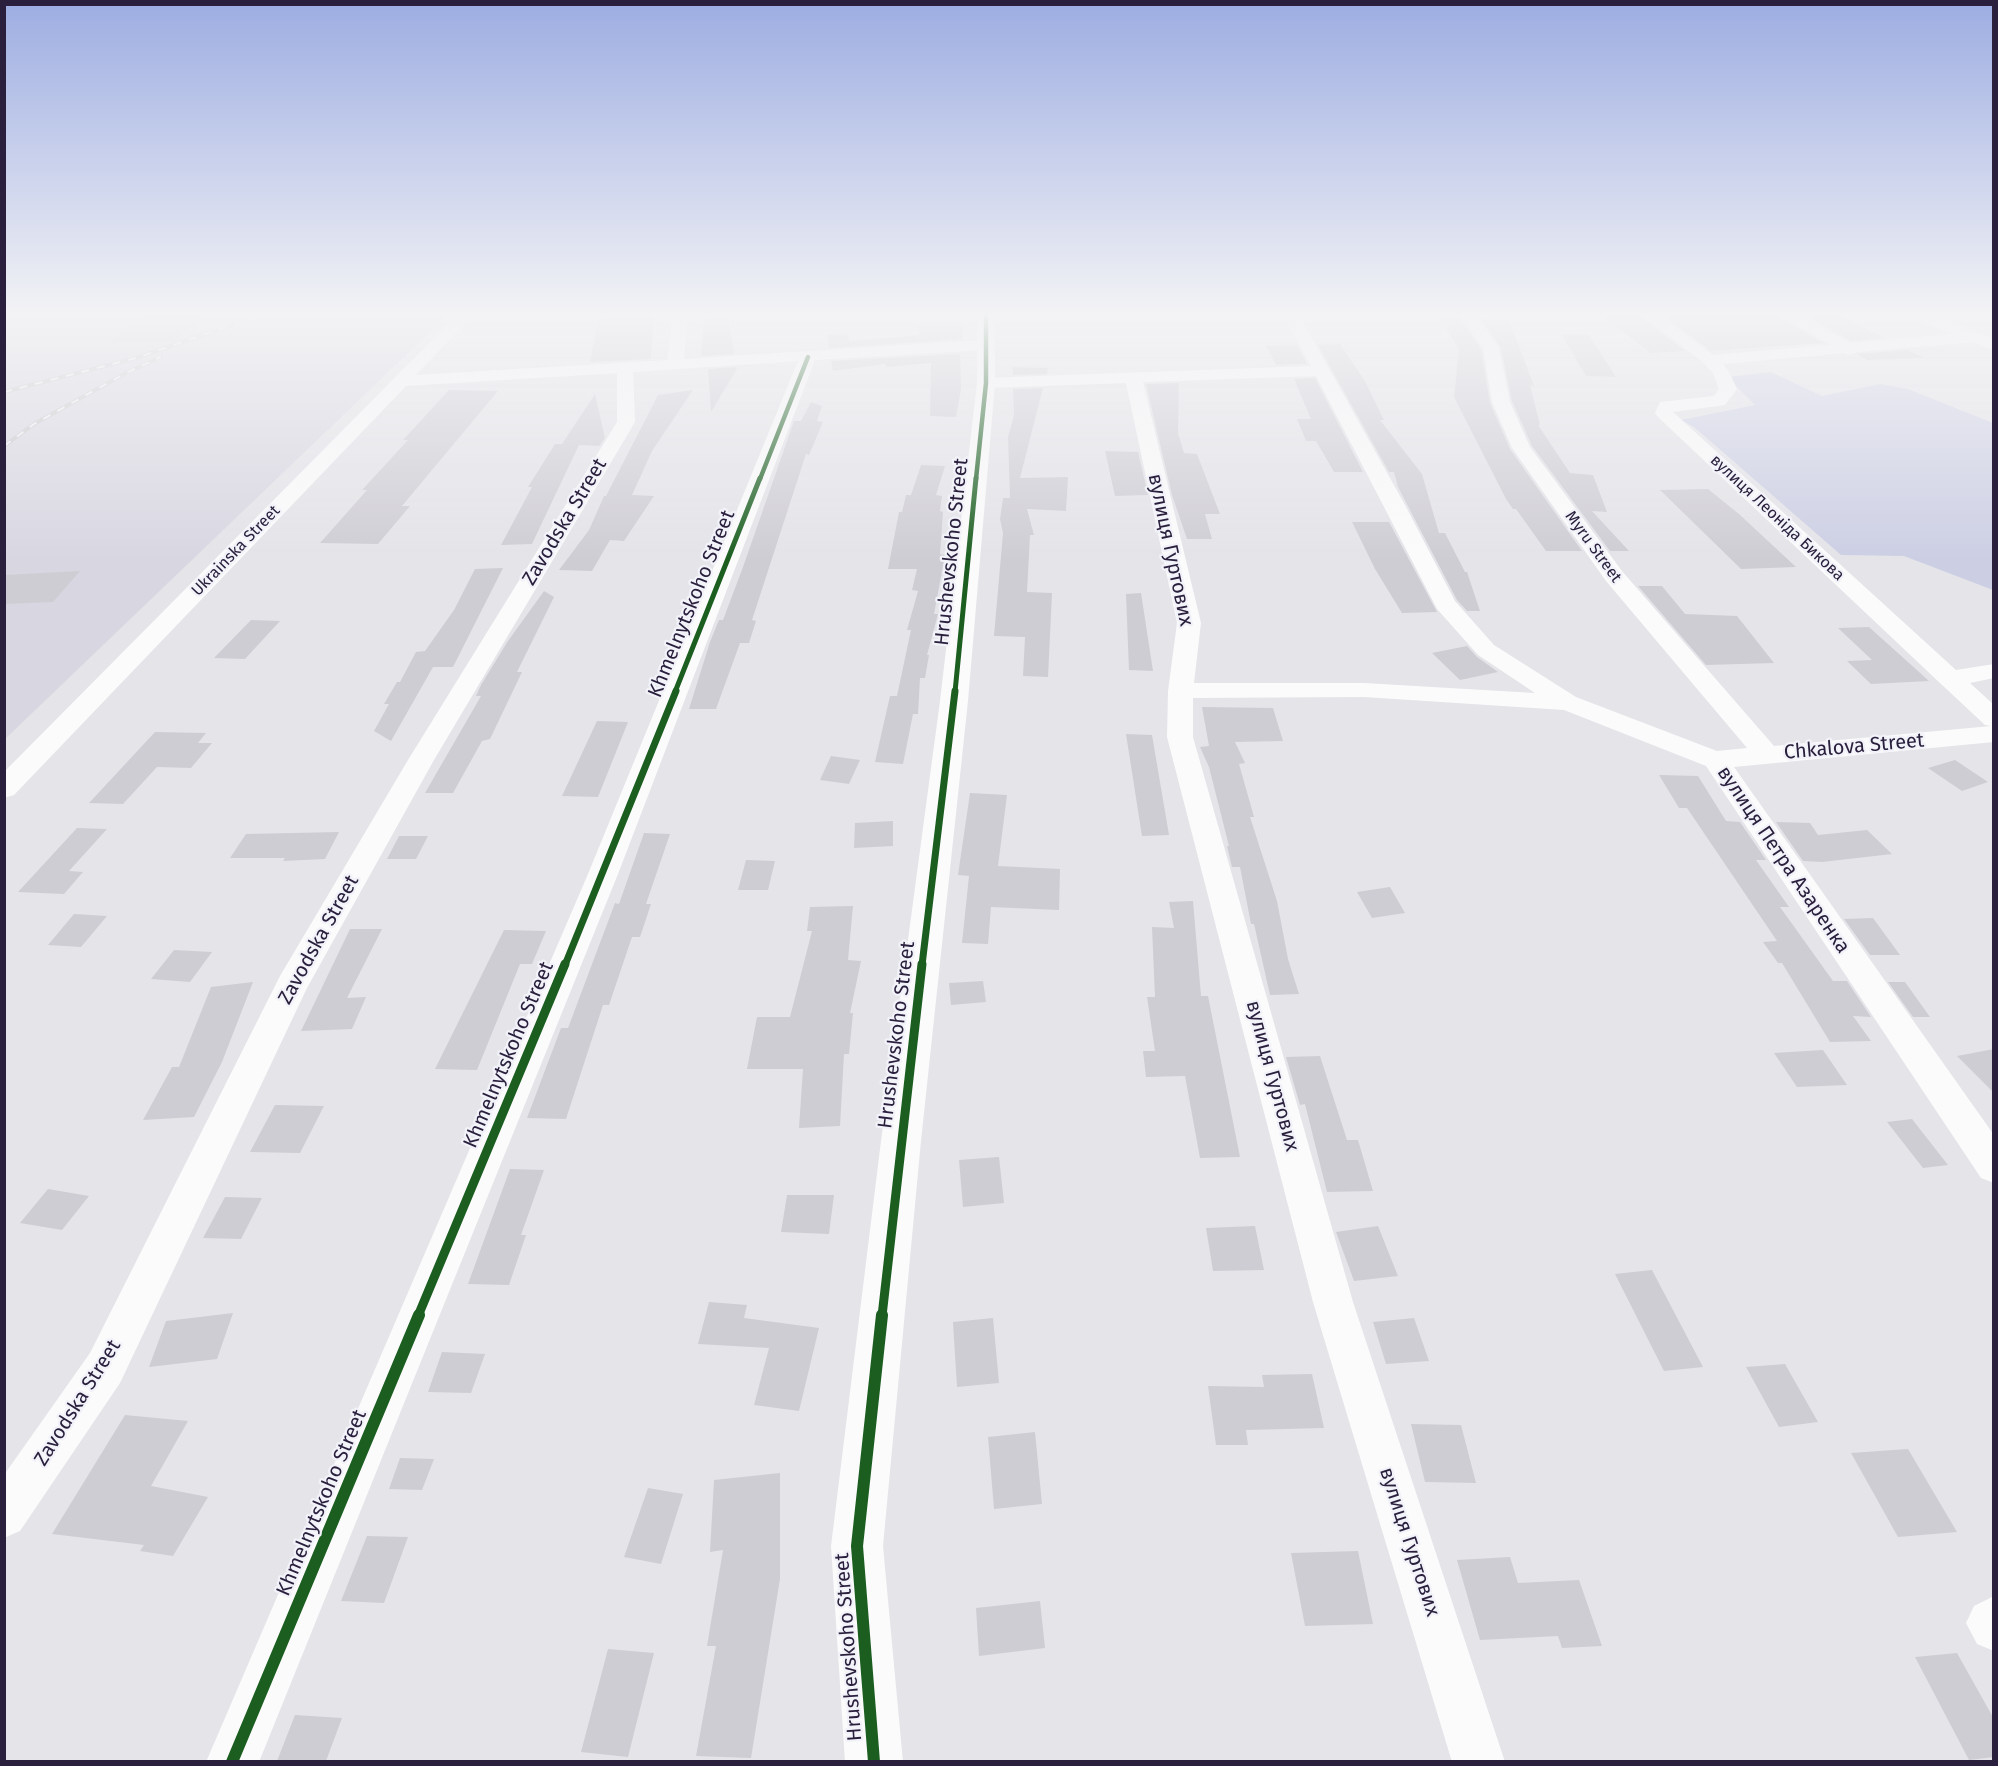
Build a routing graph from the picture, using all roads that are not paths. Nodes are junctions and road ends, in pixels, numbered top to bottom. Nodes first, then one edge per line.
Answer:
1 (388, 395) edge
2 (626, 395) edge
3 (793, 395) edge
4 (985, 395) edge
5 (1137, 395) edge
6 (1335, 395) edge
7 (1500, 395) edge
8 (1723, 395) edge
9 (1994, 671) edge
10 (1950, 679) junction
11 (1180, 691) junction
12 (1567, 702) junction
13 (1994, 719) edge
14 (1994, 734) edge
15 (1767, 755) junction
16 (1714, 760) junction
17 (4, 789) edge
18 (1994, 1166) edge
19 (4, 1515) edge
20 (1994, 1620) edge
21 (1994, 1628) edge
22 (232, 1761) edge
23 (874, 1761) edge
24 (1479, 1761) edge

1 - 17 street, Ukrainska Street
2 - 19 street, Zavodska Street
3 - 22 street, Khmelnytskoho Street
4 - 23 street, Hrushevskoho Street
5 - 11 street, вулиця Гуртових
6 - 12 street, вулиця Петра Азаренка
7 - 15 street, Myru Street
8 - 10 street, вулиця Леоніда Бикова
9 - 10 street
10 - 13 street
11 - 12 street
11 - 24 street, вулиця Гуртових
12 - 16 street, вулиця Петра Азаренка
14 - 15 street, Chkalova Street
15 - 16 street, Chkalova Street
16 - 18 street, вулиця Петра Азаренка
20 - 21 street

